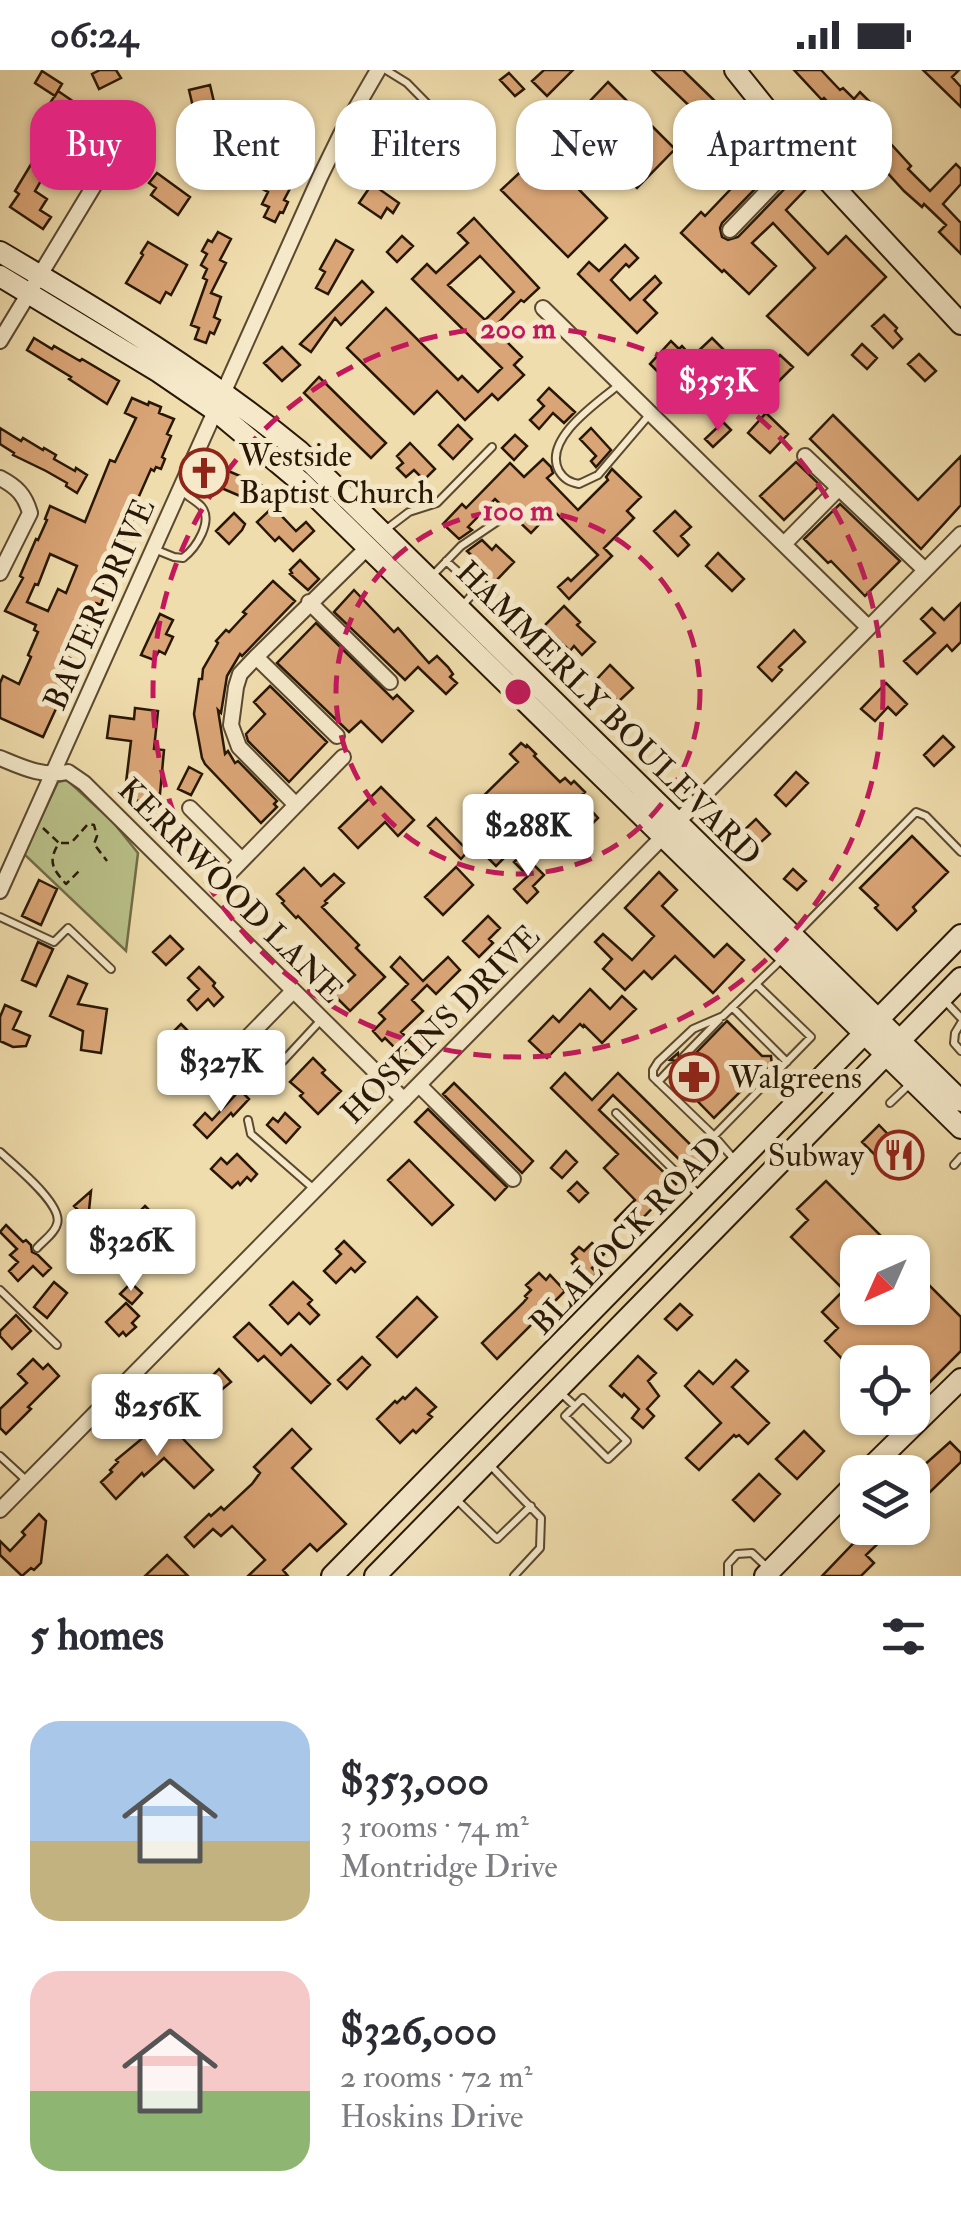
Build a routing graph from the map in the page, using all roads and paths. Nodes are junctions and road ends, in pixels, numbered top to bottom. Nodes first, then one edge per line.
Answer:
1 (382, 70) edge
2 (735, 70) edge
3 (361, 100) edge
4 (423, 100) edge
5 (757, 100) edge
6 (335, 148) edge
7 (92, 190) edge
8 (768, 190) edge
9 (836, 190) edge
10 (730, 230) dead end
11 (0, 252) edge
12 (0, 276) edge
13 (35, 285) junction
14 (543, 308) dead end
15 (961, 324) edge
16 (0, 340) edge
17 (620, 384) junction
18 (219, 401) junction
19 (650, 413) junction
20 (492, 448) dead end
21 (805, 456) dead end
22 (0, 478) edge
23 (839, 488) junction
24 (180, 490) junction
25 (501, 519) dead end
26 (961, 534) edge
27 (375, 540) junction
28 (784, 544) junction
29 (154, 549) junction
30 (446, 561) junction
31 (925, 570) junction
32 (0, 573) edge
33 (430, 578) junction
34 (309, 602) junction
35 (460, 608) junction
36 (868, 627) junction
37 (256, 656) junction
38 (497, 659) junction
39 (390, 682) dead end
40 (337, 736) dead end
41 (343, 757) dead end
42 (0, 758) edge
43 (52, 775) junction
44 (296, 805) junction
45 (190, 808) dead end
46 (38, 824) dead end
47 (671, 830) junction
48 (59, 843) junction
49 (961, 852) edge
50 (242, 860) junction
51 (107, 861) dead end
52 (81, 869) dead end
53 (218, 884) dead end
54 (0, 891) edge
55 (0, 917) edge
56 (961, 935) edge
57 (790, 946) junction
58 (111, 969) dead end
59 (961, 980) edge
60 (756, 984) junction
61 (293, 991) junction
62 (942, 998) junction
63 (732, 1007) junction
64 (723, 1016) junction
65 (322, 1020) junction
66 (961, 1020) edge
67 (871, 1026) junction
68 (892, 1047) junction
69 (961, 1051) edge
70 (684, 1056) dead end
71 (283, 1061) dead end
72 (787, 1062) junction
73 (672, 1067) dead end
74 (208, 1078) dead end
75 (912, 1081) junction
76 (658, 1082) junction
77 (419, 1085) junction
78 (404, 1100) junction
79 (961, 1101) edge
80 (890, 1103) dead end
81 (616, 1113) dead end
82 (248, 1120) dead end
83 (961, 1128) edge
84 (714, 1136) junction
85 (0, 1153) edge
86 (961, 1157) edge
87 (738, 1162) junction
88 (954, 1165) dead end
89 (513, 1178) dead end
90 (755, 1187) junction
91 (315, 1190) junction
92 (703, 1198) junction
93 (37, 1248) dead end
94 (0, 1290) edge
95 (57, 1345) dead end
96 (535, 1371) junction
97 (961, 1379) edge
98 (556, 1391) junction
99 (574, 1406) junction
100 (883, 1455) edge
101 (0, 1456) edge
102 (487, 1462) junction
103 (28, 1482) junction
104 (454, 1496) junction
105 (840, 1500) edge
106 (531, 1506) junction
107 (0, 1510) edge
108 (381, 1527) junction
109 (401, 1549) junction
110 (768, 1574) edge
111 (332, 1576) edge
112 (375, 1576) edge
113 (514, 1576) edge
114 (728, 1576) edge

1 - 3 street, BAUER DRIVE
1 - 4 lane
2 - 5 main road
6 - 18 street, BAUER DRIVE
7 - 13 street
8 - 10 street
9 - 15 main road
11 - 13 main road, HAMMERLY BOULEVARD
12 - 13 main road, HAMMERLY BOULEVARD
13 - 16 street
13 - 18 main road, HAMMERLY BOULEVARD
14 - 17 street
17 - 19 street
17 - 19 lane
18 - 24 street, BAUER DRIVE
18 - 27 main road, HAMMERLY BOULEVARD
19 - 28 street
20 - 27 lane
21 - 23 street
22 - 32 street
23 - 28 street
23 - 31 street
24 - 29 street, BAUER DRIVE
24 - 29 lane
25 - 30 lane
26 - 31 street, HOSKINS DRIVE
27 - 33 main road, HAMMERLY BOULEVARD
27 - 34 street
27 - 38 main road, HAMMERLY BOULEVARD
28 - 36 street
29 - 43 street, BAUER DRIVE
30 - 33 lane
30 - 35 lane
31 - 36 street, HOSKINS DRIVE
33 - 35 main road, HAMMERLY BOULEVARD
34 - 37 street
34 - 39 street
35 - 38 main road, HAMMERLY BOULEVARD
36 - 47 street, HOSKINS DRIVE
37 - 40 street
37 - 44 street
38 - 47 main road, HAMMERLY BOULEVARD
41 - 44 street
42 - 43 street, KERRWOOD LANE
43 - 54 street, BAUER DRIVE
43 - 61 street, KERRWOOD LANE
44 - 50 street
45 - 50 street
46 - 48 path
47 - 57 main road, HAMMERLY BOULEVARD
47 - 77 street, HOSKINS DRIVE
48 - 51 path
48 - 52 path
49 - 57 lane
50 - 53 street
55 - 58 lane
56 - 67 main road, BLALOCK ROAD
57 - 60 lane
57 - 67 main road, HAMMERLY BOULEVARD
59 - 62 main road, BLALOCK ROAD
60 - 63 lane
60 - 72 lane
61 - 65 street, KERRWOOD LANE
61 - 74 street
62 - 66 lane
62 - 68 main road, BLALOCK ROAD
63 - 64 lane
63 - 72 lane
64 - 70 lane
64 - 76 lane
65 - 71 lane
65 - 78 street, KERRWOOD LANE
66 - 69 lane
67 - 68 main road, HAMMERLY BOULEVARD
67 - 87 main road, BLALOCK ROAD
68 - 75 main road, HAMMERLY BOULEVARD
68 - 79 main road, HAMMERLY BOULEVARD
68 - 90 main road, BLALOCK ROAD
72 - 84 lane
73 - 76 lane
75 - 80 lane
75 - 83 main road, HAMMERLY BOULEVARD
76 - 84 lane
77 - 78 street, HOSKINS DRIVE
77 - 89 street
78 - 91 street, HOSKINS DRIVE
81 - 92 lane
82 - 91 lane
84 - 87 lane
85 - 93 lane
86 - 88 lane
87 - 90 main road
87 - 92 main road, BLALOCK ROAD
90 - 98 main road, BLALOCK ROAD
91 - 103 street, HOSKINS DRIVE
92 - 96 main road, BLALOCK ROAD
94 - 95 lane
96 - 98 main road
96 - 108 main road, BLALOCK ROAD
97 - 100 main road
98 - 99 lane
98 - 102 main road, BLALOCK ROAD
99 - 99 lane
101 - 103 lane
102 - 104 main road, BLALOCK ROAD
102 - 106 lane
103 - 107 street, HOSKINS DRIVE
104 - 106 lane
104 - 109 main road, BLALOCK ROAD
105 - 110 main road
106 - 113 lane
108 - 109 main road
108 - 111 main road, BLALOCK ROAD
109 - 112 main road, BLALOCK ROAD
110 - 114 lane

